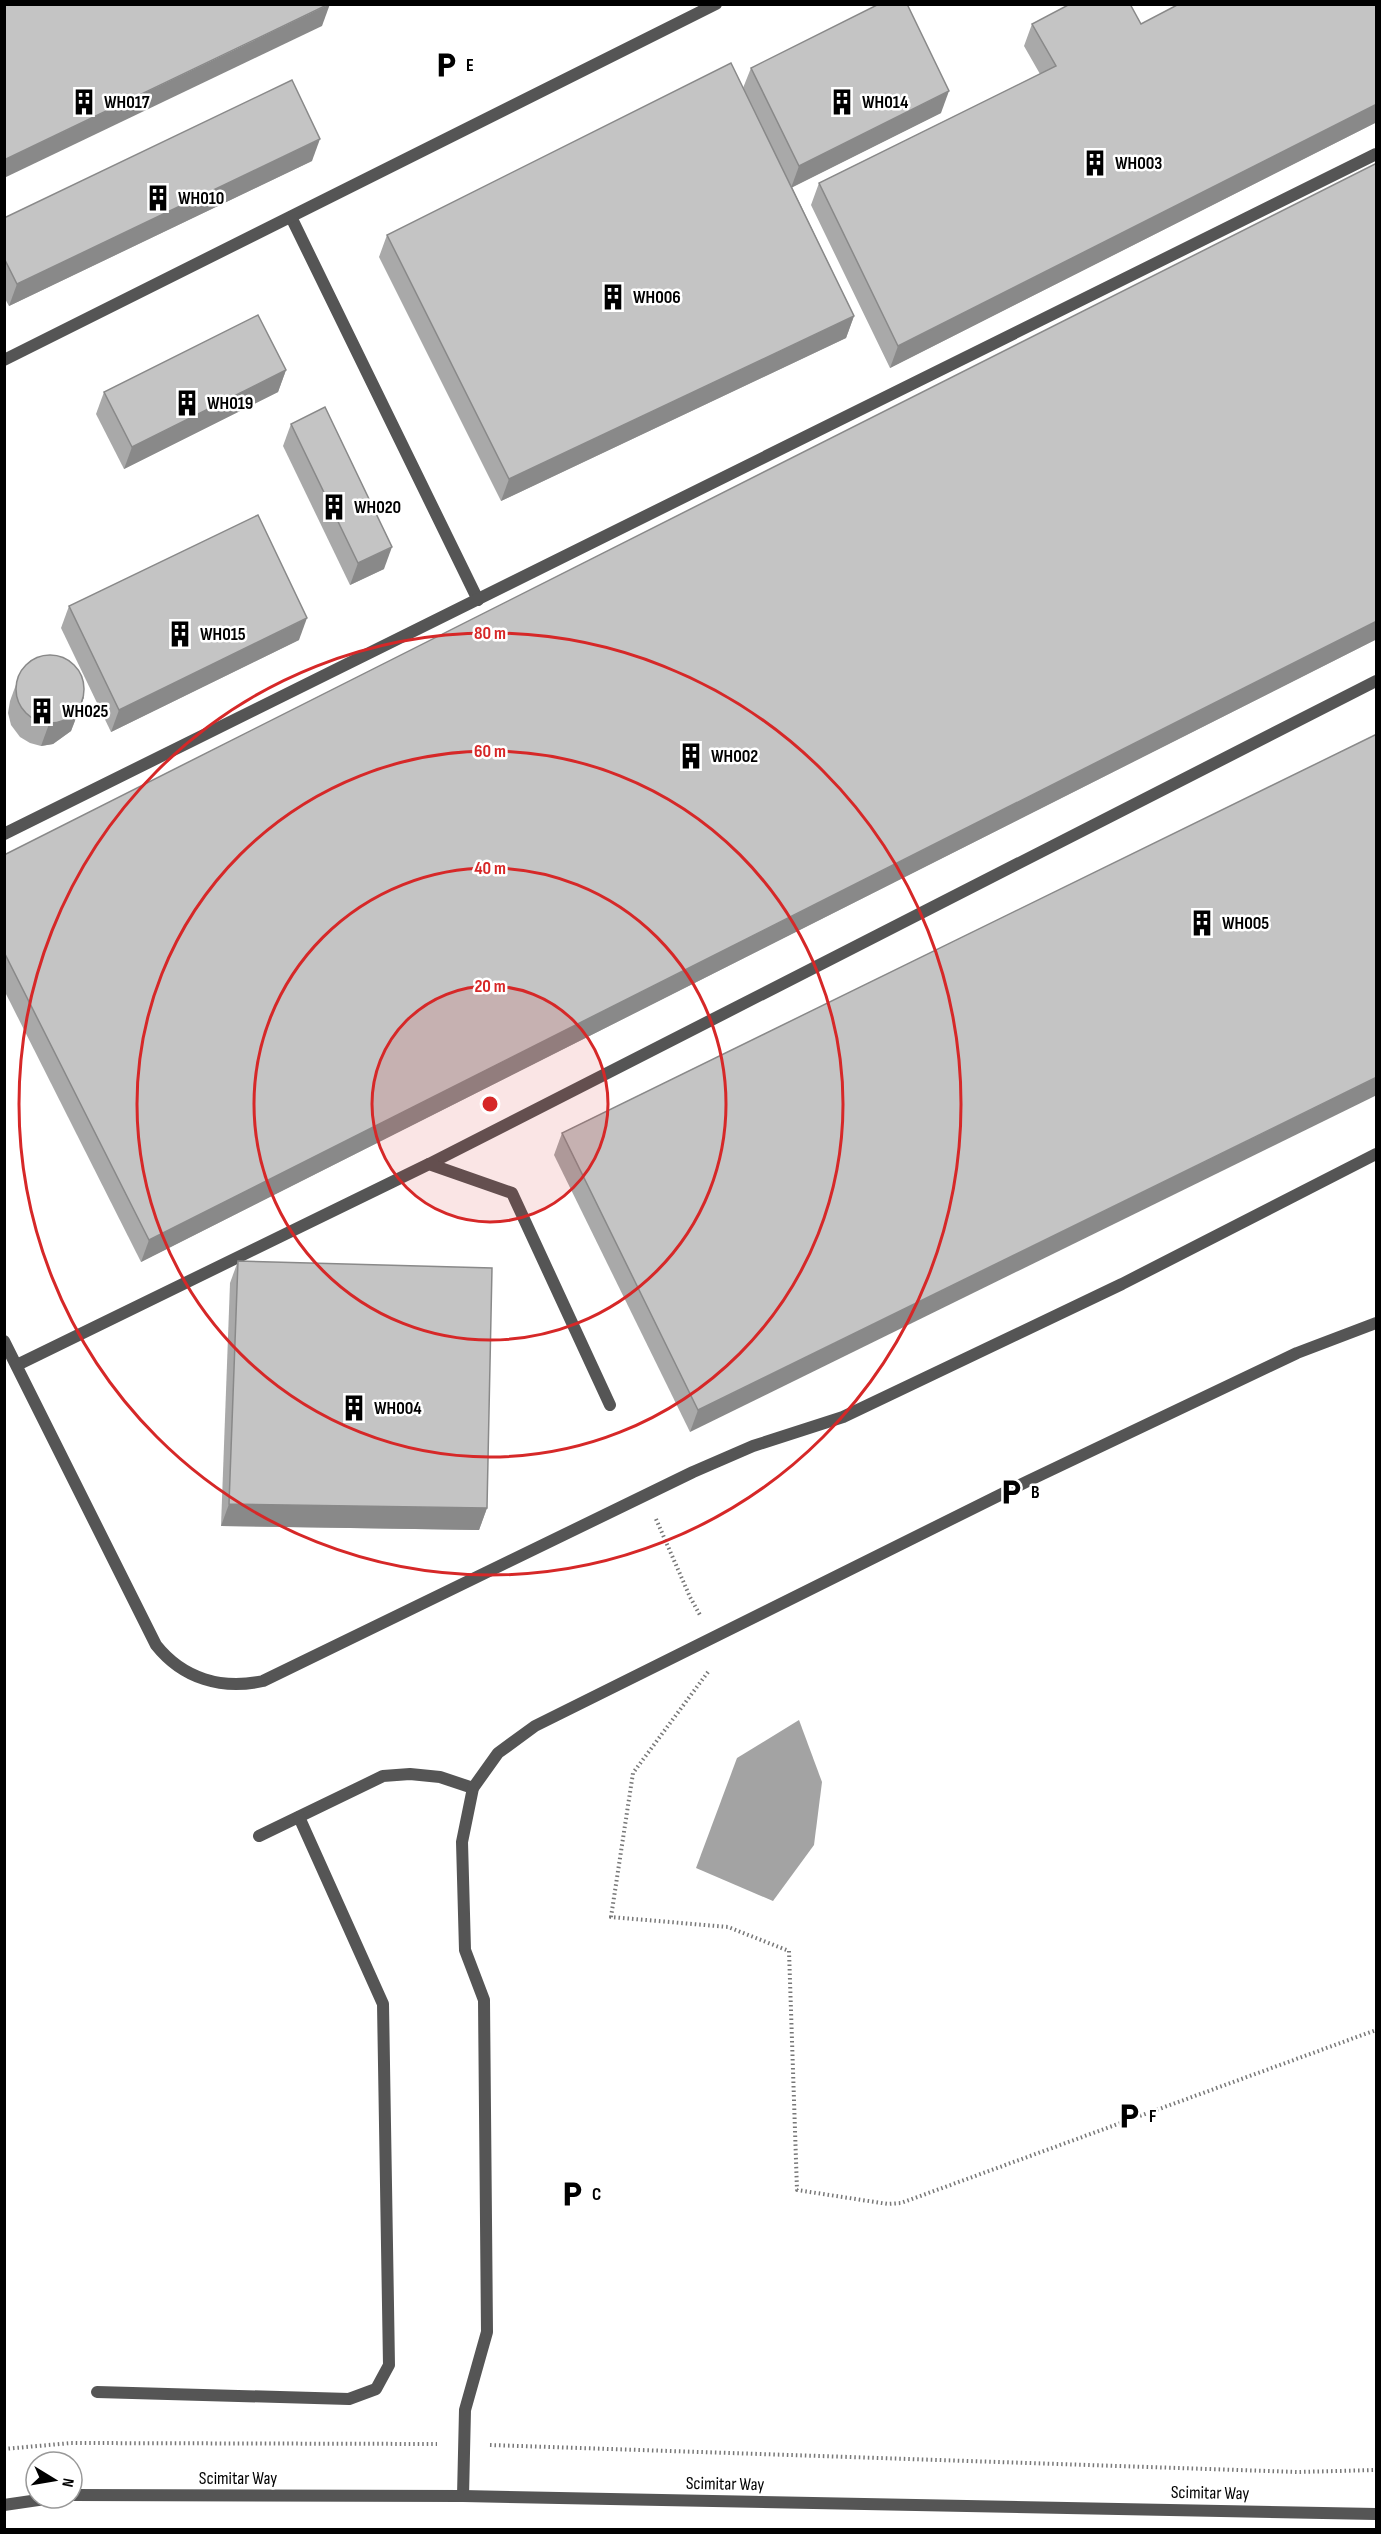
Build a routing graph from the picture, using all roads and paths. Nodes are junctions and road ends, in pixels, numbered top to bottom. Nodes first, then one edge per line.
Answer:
1 (716, 4) edge
2 (1377, 154) edge
3 (291, 217) junction
4 (4, 360) edge
5 (478, 600) junction
6 (1377, 681) edge
7 (4, 834) edge
8 (1377, 1154) edge
9 (429, 1164) junction
10 (1377, 1323) edge
11 (4, 1341) edge
12 (17, 1365) junction
13 (610, 1405) dead end
14 (645, 1496) junction
15 (712, 1637) junction
16 (473, 1788) junction
17 (299, 1817) junction
18 (259, 1836) dead end
19 (1377, 2030) edge
20 (97, 2392) dead end
21 (464, 2445) junction
22 (4, 2449) edge
23 (1377, 2470) edge
24 (84, 2495) edge
25 (463, 2496) junction
26 (24, 2502) edge
27 (4, 2505) edge
28 (1377, 2514) edge

1 - 3 street
2 - 5 street
3 - 4 street
3 - 5 street
5 - 7 street
6 - 9 street
8 - 14 street
9 - 12 street
9 - 13 street
10 - 15 street
11 - 12 street
12 - 14 street
14 - 15 path
15 - 16 street
15 - 19 path
16 - 17 street
16 - 21 street
17 - 18 street
17 - 20 street
21 - 22 path
21 - 23 path
21 - 25 street
24 - 25 street, Scimitar Way
25 - 28 street, Scimitar Way
26 - 27 street

